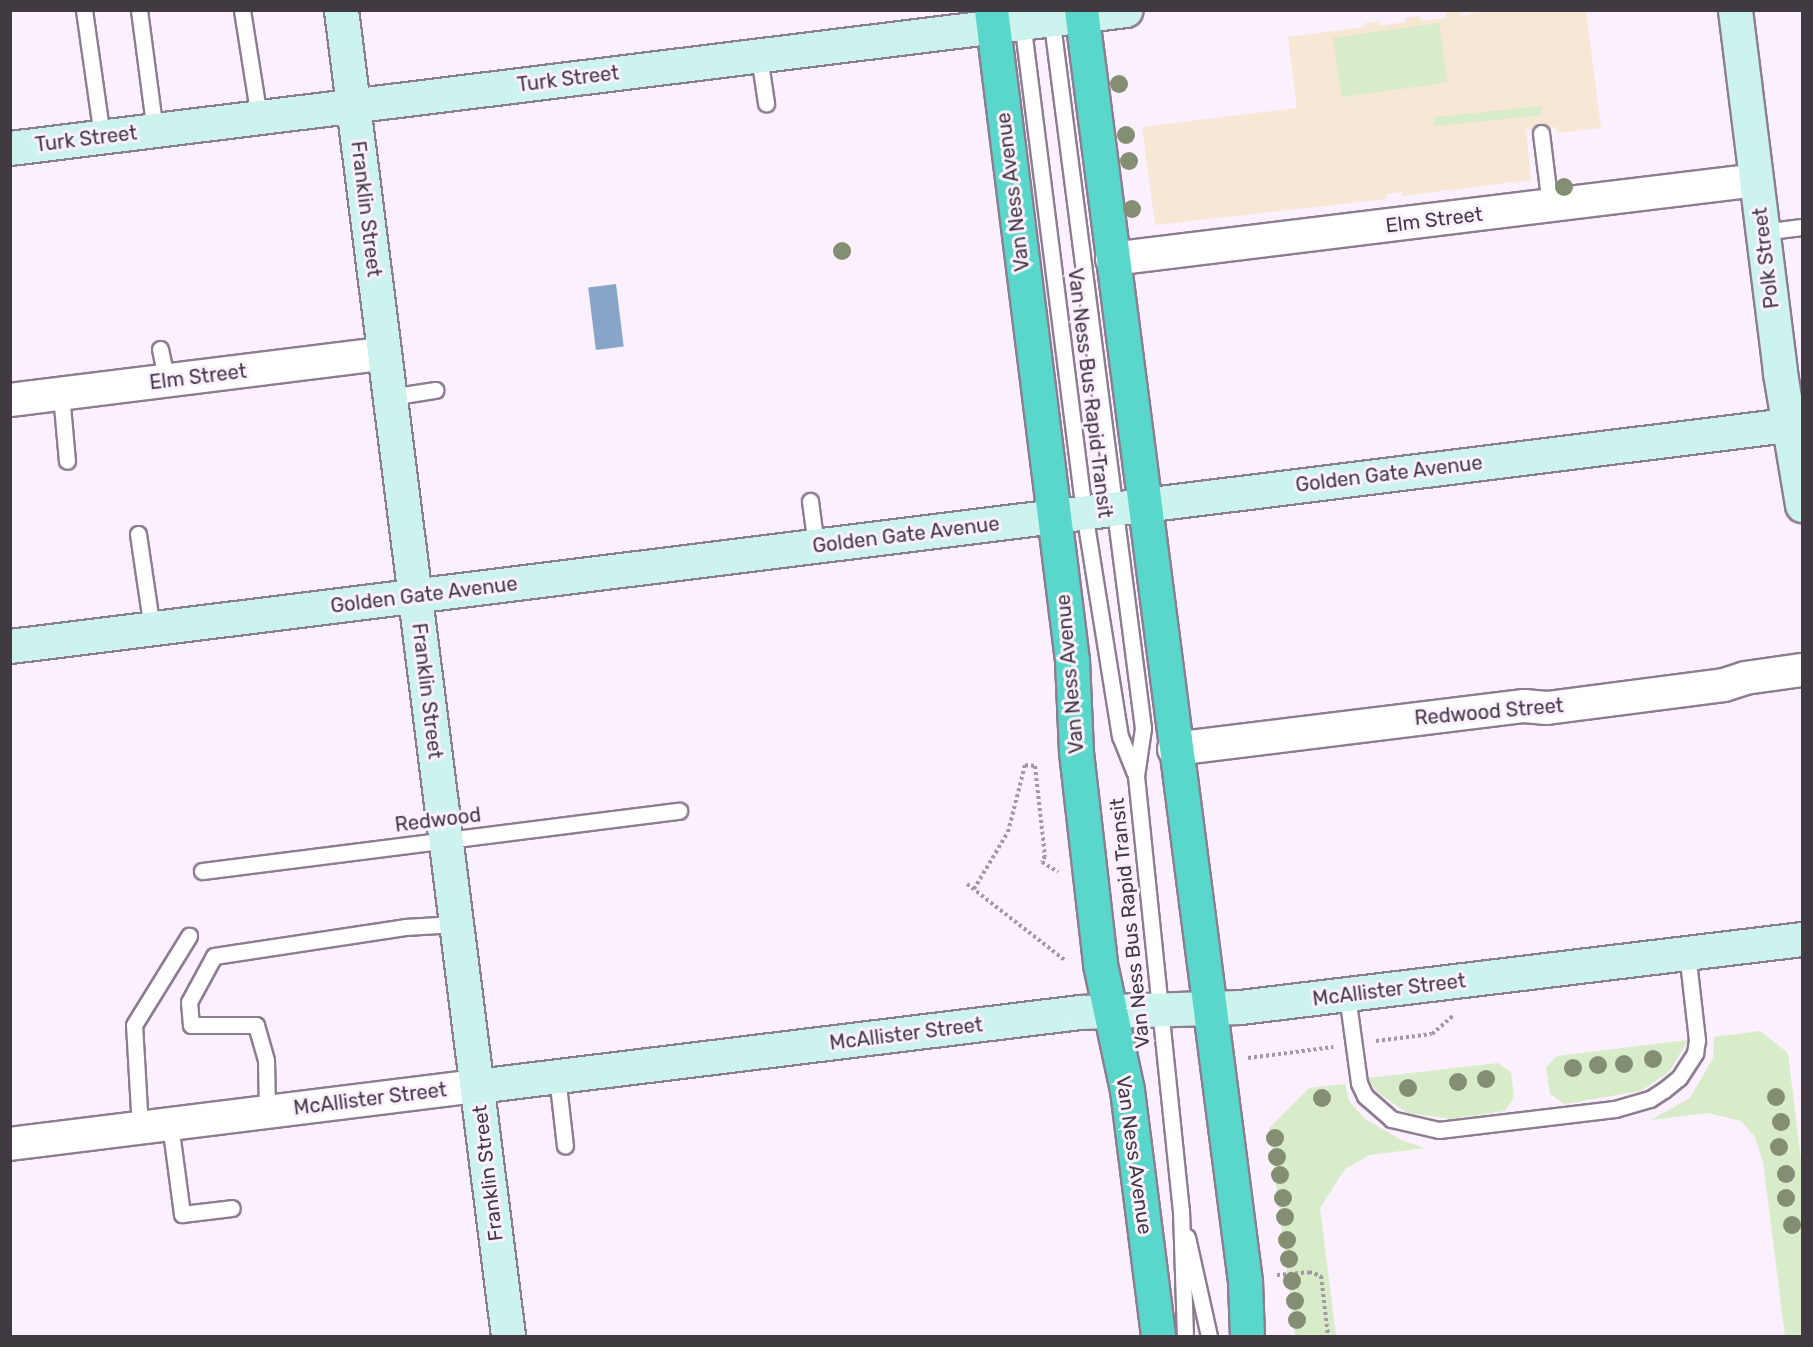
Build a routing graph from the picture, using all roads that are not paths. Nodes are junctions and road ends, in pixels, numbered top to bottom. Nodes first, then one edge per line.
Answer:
1 (84, 10) edge
2 (139, 10) edge
3 (242, 10) edge
4 (341, 10) edge
5 (1126, 10) edge
6 (1735, 10) edge
7 (1037, 16) edge
8 (759, 56) junction
9 (766, 103) dead end
10 (353, 105) junction
11 (258, 117) junction
12 (155, 130) junction
13 (1541, 133) dead end
14 (102, 136) junction
15 (10, 148) edge
16 (1756, 180) junction
17 (1550, 206) junction
18 (1803, 228) edge
19 (1762, 232) junction
20 (1112, 259) junction
21 (160, 349) dead end
22 (385, 353) junction
23 (167, 381) junction
24 (435, 390) dead end
25 (61, 394) junction
26 (390, 398) junction
27 (10, 400) edge
28 (1796, 424) edge
29 (67, 461) dead end
30 (810, 501) dead end
31 (1803, 505) edge
32 (1099, 510) junction
33 (138, 534) dead end
34 (816, 546) junction
35 (415, 596) junction
36 (152, 628) junction
37 (10, 646) edge
38 (1803, 670) edge
39 (1174, 749) junction
40 (1136, 776) junction
41 (679, 811) dead end
42 (446, 840) junction
43 (202, 871) dead end
44 (456, 924) junction
45 (189, 936) dead end
46 (1803, 939) edge
47 (1687, 952) junction
48 (1347, 995) junction
49 (1210, 1009) junction
50 (1162, 1010) junction
51 (1109, 1012) junction
52 (557, 1076) junction
53 (477, 1086) junction
54 (267, 1112) junction
55 (155, 1126) junction
56 (10, 1144) edge
57 (565, 1146) dead end
58 (232, 1208) dead end
59 (1181, 1210) junction
60 (508, 1336) edge
61 (1158, 1336) edge
62 (1185, 1336) edge
63 (1209, 1336) edge
64 (1246, 1336) edge

1 - 14 lane
2 - 12 lane
3 - 11 lane
4 - 10 main road, Franklin Street
5 - 7 main road, Turk Street
6 - 16 main road, Polk Street
7 - 8 main road, Turk Street
7 - 20 highway, Van Ness Avenue
7 - 32 highway, Van Ness Avenue
7 - 32 lane, Van Ness Bus Rapid Transit
8 - 9 lane
8 - 10 main road, Turk Street
10 - 11 main road, Turk Street
10 - 22 main road, Franklin Street
11 - 12 main road, Turk Street
12 - 14 main road, Turk Street
13 - 17 lane
14 - 15 main road, Turk Street
16 - 17 street, Elm Street
16 - 19 main road, Polk Street
17 - 20 street, Elm Street
18 - 19 lane
19 - 28 main road, Polk Street
20 - 32 highway, Van Ness Avenue
21 - 23 lane
22 - 23 street, Elm Street
22 - 26 main road, Franklin Street
23 - 25 street, Elm Street
24 - 26 lane
25 - 27 street, Elm Street
25 - 29 lane
26 - 35 main road, Franklin Street
28 - 31 main road, Polk Street
28 - 32 main road, Golden Gate Avenue
30 - 34 lane
32 - 34 main road, Golden Gate Avenue
32 - 39 highway, Van Ness Avenue
32 - 40 lane, Van Ness Bus Rapid Transit
32 - 40 lane, Van Ness Bus Rapid Transit
32 - 51 highway, Van Ness Avenue
33 - 36 lane
34 - 35 main road, Golden Gate Avenue
35 - 36 main road, Golden Gate Avenue
35 - 42 main road, Franklin Street
36 - 37 main road, Golden Gate Avenue
38 - 39 street, Redwood Street
39 - 49 highway, Van Ness Avenue
40 - 50 lane, Van Ness Bus Rapid Transit
41 - 42 lane, Redwood
42 - 43 lane, Redwood
42 - 44 main road, Franklin Street
44 - 53 main road, Franklin Street
44 - 54 lane
45 - 55 lane
46 - 47 main road, McAllister Street
47 - 48 main road, McAllister Street
47 - 48 lane
48 - 49 main road, McAllister Street
49 - 50 main road, McAllister Street
49 - 64 highway, Van Ness Avenue
50 - 51 main road, McAllister Street
50 - 59 lane, Van Ness Bus Rapid Transit
51 - 52 main road, McAllister Street
51 - 61 highway, Van Ness Avenue
52 - 53 main road, McAllister Street
52 - 57 lane
53 - 54 street, McAllister Street
53 - 60 main road, Franklin Street
54 - 55 street, McAllister Street
55 - 56 street, McAllister Street
55 - 58 lane
59 - 62 lane, Van Ness Bus Rapid Transit
59 - 63 lane, Van Ness Bus Rapid Transit

